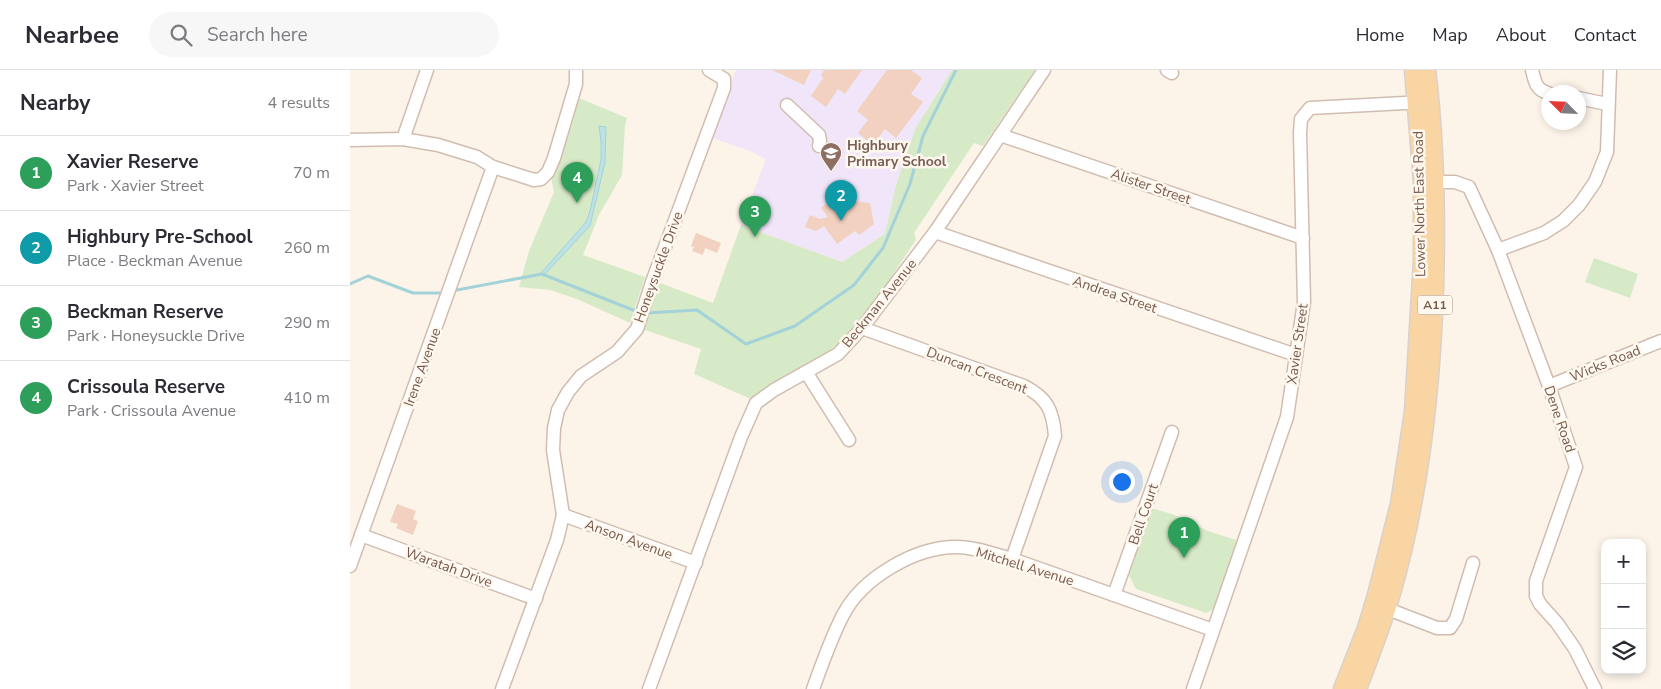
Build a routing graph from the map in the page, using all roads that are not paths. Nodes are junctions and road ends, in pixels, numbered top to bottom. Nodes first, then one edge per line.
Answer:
1 (427, 70) edge
2 (576, 70) edge
3 (709, 70) edge
4 (1044, 70) edge
5 (1413, 70) edge
6 (1428, 70) edge
7 (1532, 70) edge
8 (1610, 70) edge
9 (1541, 90) edge
10 (1586, 100) edge
11 (1424, 102) junction
12 (1608, 104) junction
13 (787, 105) dead end
14 (1000, 135) junction
15 (403, 139) junction
16 (350, 140) edge
17 (819, 146) dead end
18 (493, 167) junction
19 (1429, 182) junction
20 (935, 232) junction
21 (1303, 238) junction
22 (1498, 250) junction
23 (862, 328) junction
24 (1661, 341) edge
25 (1296, 355) junction
26 (806, 372) junction
27 (1549, 386) junction
28 (1172, 432) dead end
29 (849, 440) dead end
30 (562, 515) junction
31 (362, 535) junction
32 (1012, 559) junction
33 (696, 563) junction
34 (1472, 563) dead end
35 (350, 566) edge
36 (1114, 596) junction
37 (536, 599) junction
38 (1380, 606) junction
39 (1213, 630) junction
40 (653, 688) edge
41 (502, 689) edge
42 (813, 689) edge
43 (1193, 689) edge
44 (1342, 689) edge
45 (1358, 689) edge
46 (1595, 689) edge

1 - 15 street
2 - 18 street
3 - 30 street, Honeysuckle Drive
4 - 14 street, Beckman Avenue
5 - 11 main road, Lower North East Road / A11
6 - 11 main road, Lower North East Road / A11
7 - 9 street
8 - 12 street
10 - 12 street
11 - 19 main road, Lower North East Road / A11
11 - 21 street, Xavier Street
12 - 22 street
13 - 17 street
14 - 20 street, Beckman Avenue
14 - 21 street, Alister Street
15 - 16 street
15 - 18 street
18 - 31 street, Irene Avenue
19 - 22 street, Dene Road
19 - 38 main road, Lower North East Road / A11
20 - 23 street, Beckman Avenue
20 - 25 street, Andrea Street
21 - 25 street, Xavier Street
22 - 27 street, Dene Road
23 - 26 street, Beckman Avenue
23 - 32 street, Duncan Crescent
24 - 27 street, Wicks Road
25 - 39 street, Xavier Street
26 - 29 street
26 - 33 street, Beckman Avenue
27 - 46 street, Dene Road
28 - 36 street, Bell Court
30 - 33 street, Anson Avenue
30 - 37 street, Honeysuckle Drive
31 - 35 street, Irene Avenue
31 - 37 street, Waratah Drive
32 - 36 street, Mitchell Avenue
32 - 42 street, Mitchell Avenue
33 - 40 street, Beckman Avenue
34 - 38 street
36 - 39 street, Mitchell Avenue
37 - 41 street, Honeysuckle Drive
38 - 44 main road, Lower North East Road / A11
38 - 45 main road, Lower North East Road / A11
39 - 43 street, Xavier Street

